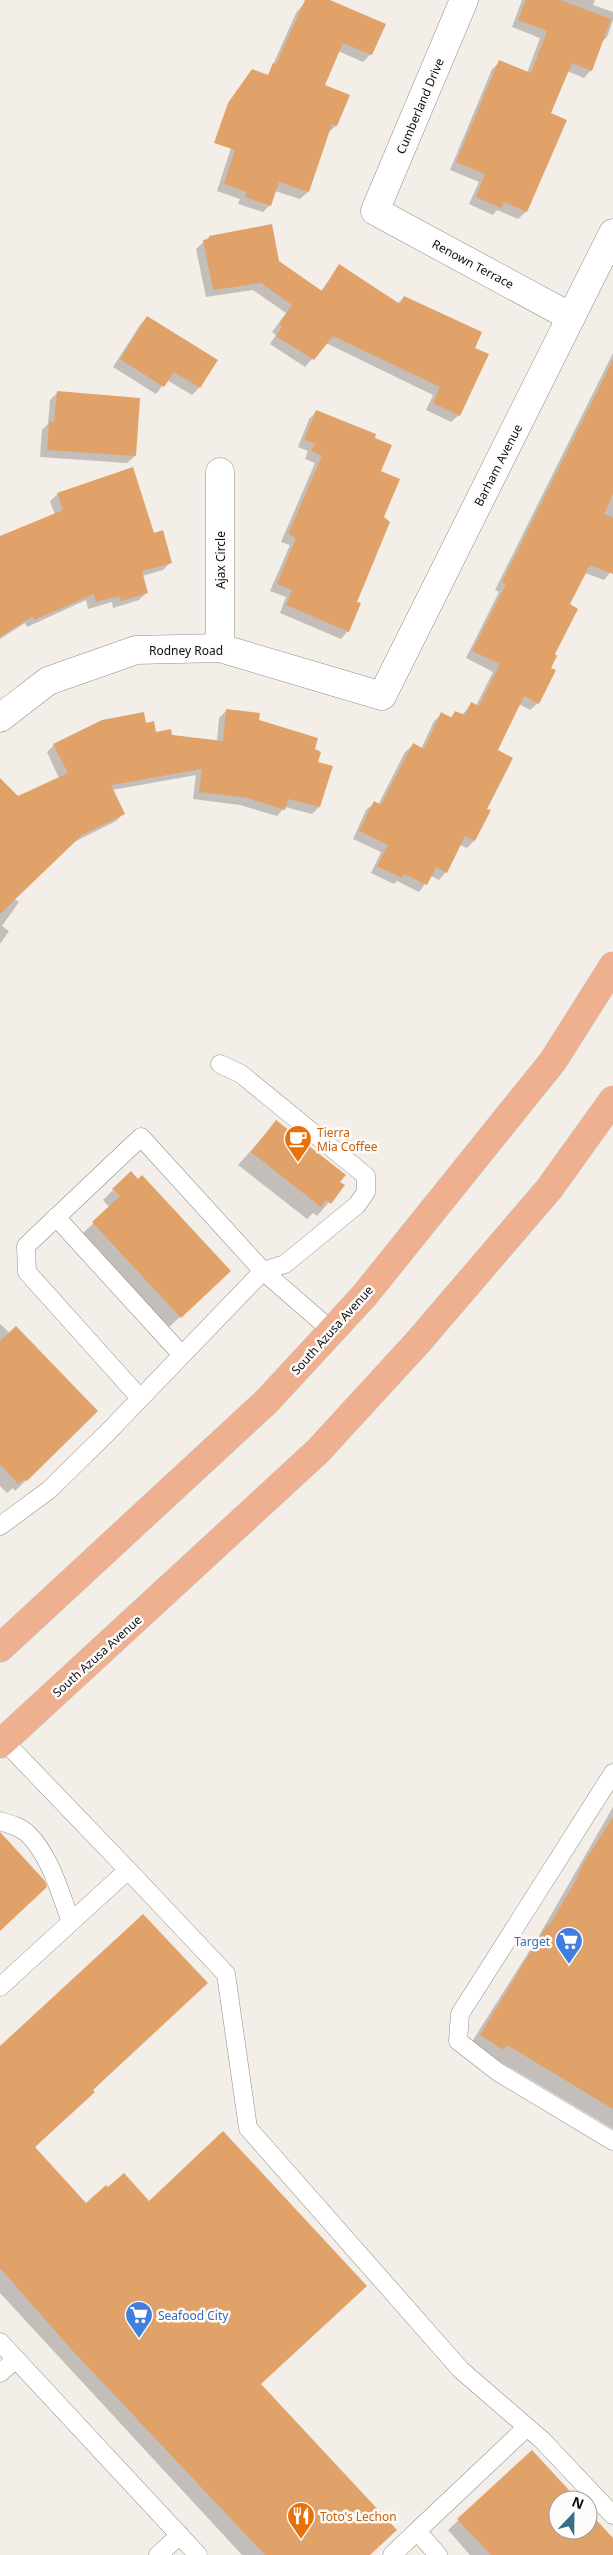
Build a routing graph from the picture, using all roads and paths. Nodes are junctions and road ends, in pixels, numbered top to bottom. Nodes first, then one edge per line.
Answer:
1 (464, 0) edge
2 (375, 211) joint
3 (613, 233) edge
4 (571, 317) junction
5 (220, 472) dead end
6 (220, 648) junction
7 (382, 696) joint
8 (0, 718) edge
9 (613, 966) edge
10 (220, 1064) dead end
11 (613, 1100) edge
12 (56, 1218) junction
13 (263, 1270) junction
14 (332, 1331) junction
15 (182, 1355) junction
16 (140, 1398) junction
17 (2, 1521) edge
18 (0, 1648) edge
19 (1, 1741) edge
20 (613, 1773) edge
21 (0, 1821) edge
22 (128, 1870) junction
23 (71, 1922) junction
24 (0, 1987) edge
25 (613, 2141) edge
26 (0, 2342) edge
27 (16, 2359) junction
28 (0, 2373) edge
29 (527, 2427) junction
30 (613, 2515) edge
31 (417, 2531) junction
32 (180, 2535) junction
33 (158, 2555) edge
34 (198, 2555) edge
35 (392, 2555) edge
36 (438, 2555) edge

1 - 2 street, Cumberland Drive
2 - 4 street, Renown Terrace
3 - 4 street, Barham Avenue
4 - 7 street, Barham Avenue
5 - 6 street, Ajax Circle
6 - 7 street, Rodney Road
6 - 8 street, Rodney Road
9 - 14 main road, South Azusa Avenue
10 - 13 lane
11 - 19 main road, South Azusa Avenue
12 - 13 lane
12 - 15 lane
12 - 16 lane
13 - 14 lane
13 - 15 lane
14 - 18 main road, South Azusa Avenue
15 - 16 lane
16 - 17 lane
19 - 22 lane
20 - 25 lane
21 - 23 lane
22 - 23 lane
22 - 29 lane
23 - 24 lane
26 - 27 lane
27 - 28 lane
27 - 32 lane
29 - 30 lane
29 - 31 lane
31 - 35 lane
31 - 36 lane
32 - 33 lane
32 - 34 lane

